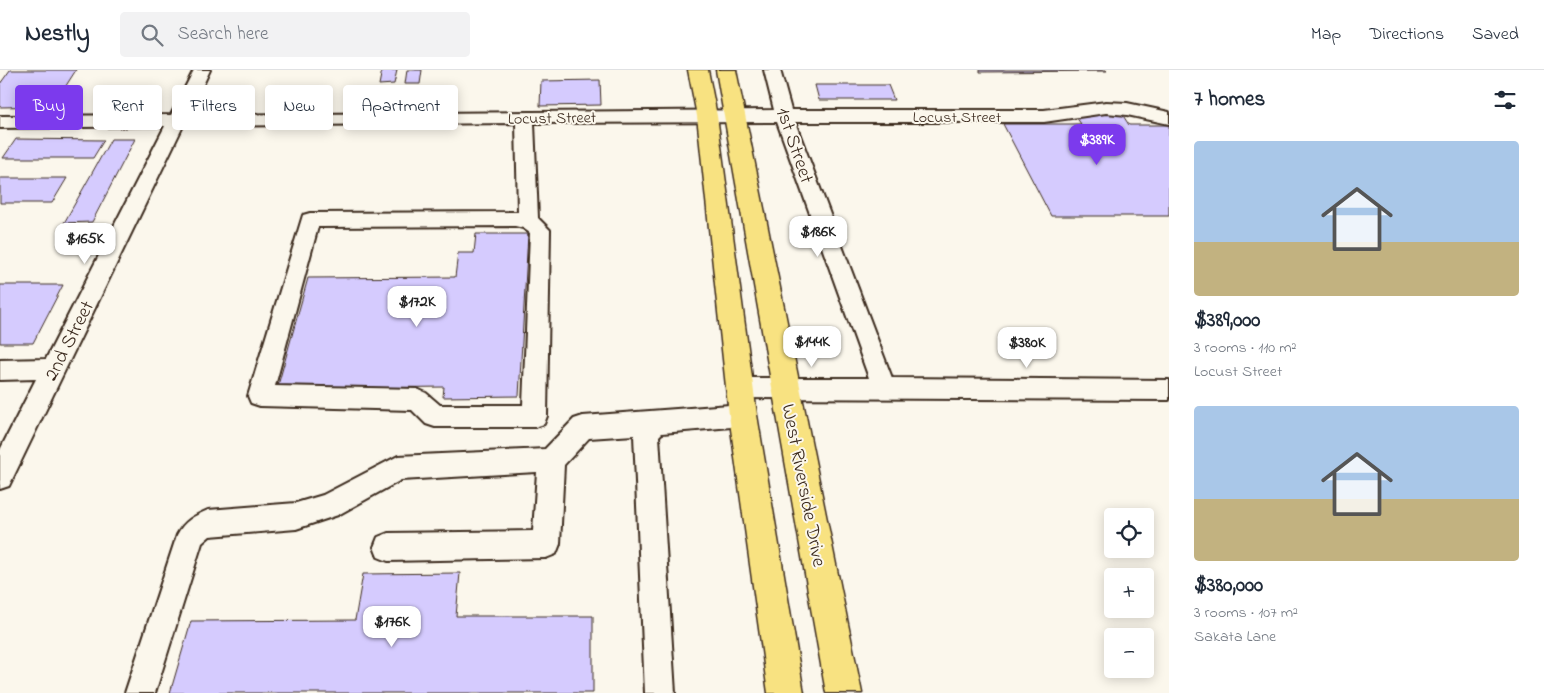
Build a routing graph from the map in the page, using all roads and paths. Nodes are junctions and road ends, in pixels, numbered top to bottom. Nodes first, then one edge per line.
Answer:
1 (202, 70) edge
2 (698, 70) edge
3 (726, 70) edge
4 (772, 70) edge
5 (195, 85) edge
6 (707, 116) junction
7 (736, 116) junction
8 (784, 116) junction
9 (525, 118) junction
10 (1169, 118) edge
11 (255, 121) edge
12 (0, 122) edge
13 (172, 122) edge
14 (174, 130) edge
15 (528, 221) junction
16 (53, 369) junction
17 (0, 370) edge
18 (740, 388) junction
19 (786, 388) junction
20 (884, 388) junction
21 (1169, 390) edge
22 (743, 415) junction
23 (657, 423) junction
24 (550, 460) junction
25 (0, 477) edge
26 (388, 547) dead end
27 (140, 693) edge
28 (660, 693) edge
29 (786, 693) edge
30 (844, 693) edge

1 - 5 street, 2nd Street
2 - 6 highway
3 - 7 highway, West Riverside Drive
4 - 8 street, 1st Street
6 - 7 street, Locust Street
6 - 9 street, Locust Street
6 - 18 highway
7 - 8 street, Locust Street
7 - 19 highway, West Riverside Drive
8 - 10 street, Locust Street
8 - 20 street, 1st Street
9 - 11 street, Locust Street
9 - 15 street
12 - 13 street, Locust Street
14 - 16 street, 2nd Street
15 - 15 lane
16 - 17 street
16 - 25 street, 2nd Street
18 - 19 street
18 - 22 highway
19 - 20 street
19 - 30 highway, West Riverside Drive
20 - 21 street
22 - 23 street
22 - 29 highway
23 - 24 street
23 - 28 street
24 - 26 street
24 - 27 street

